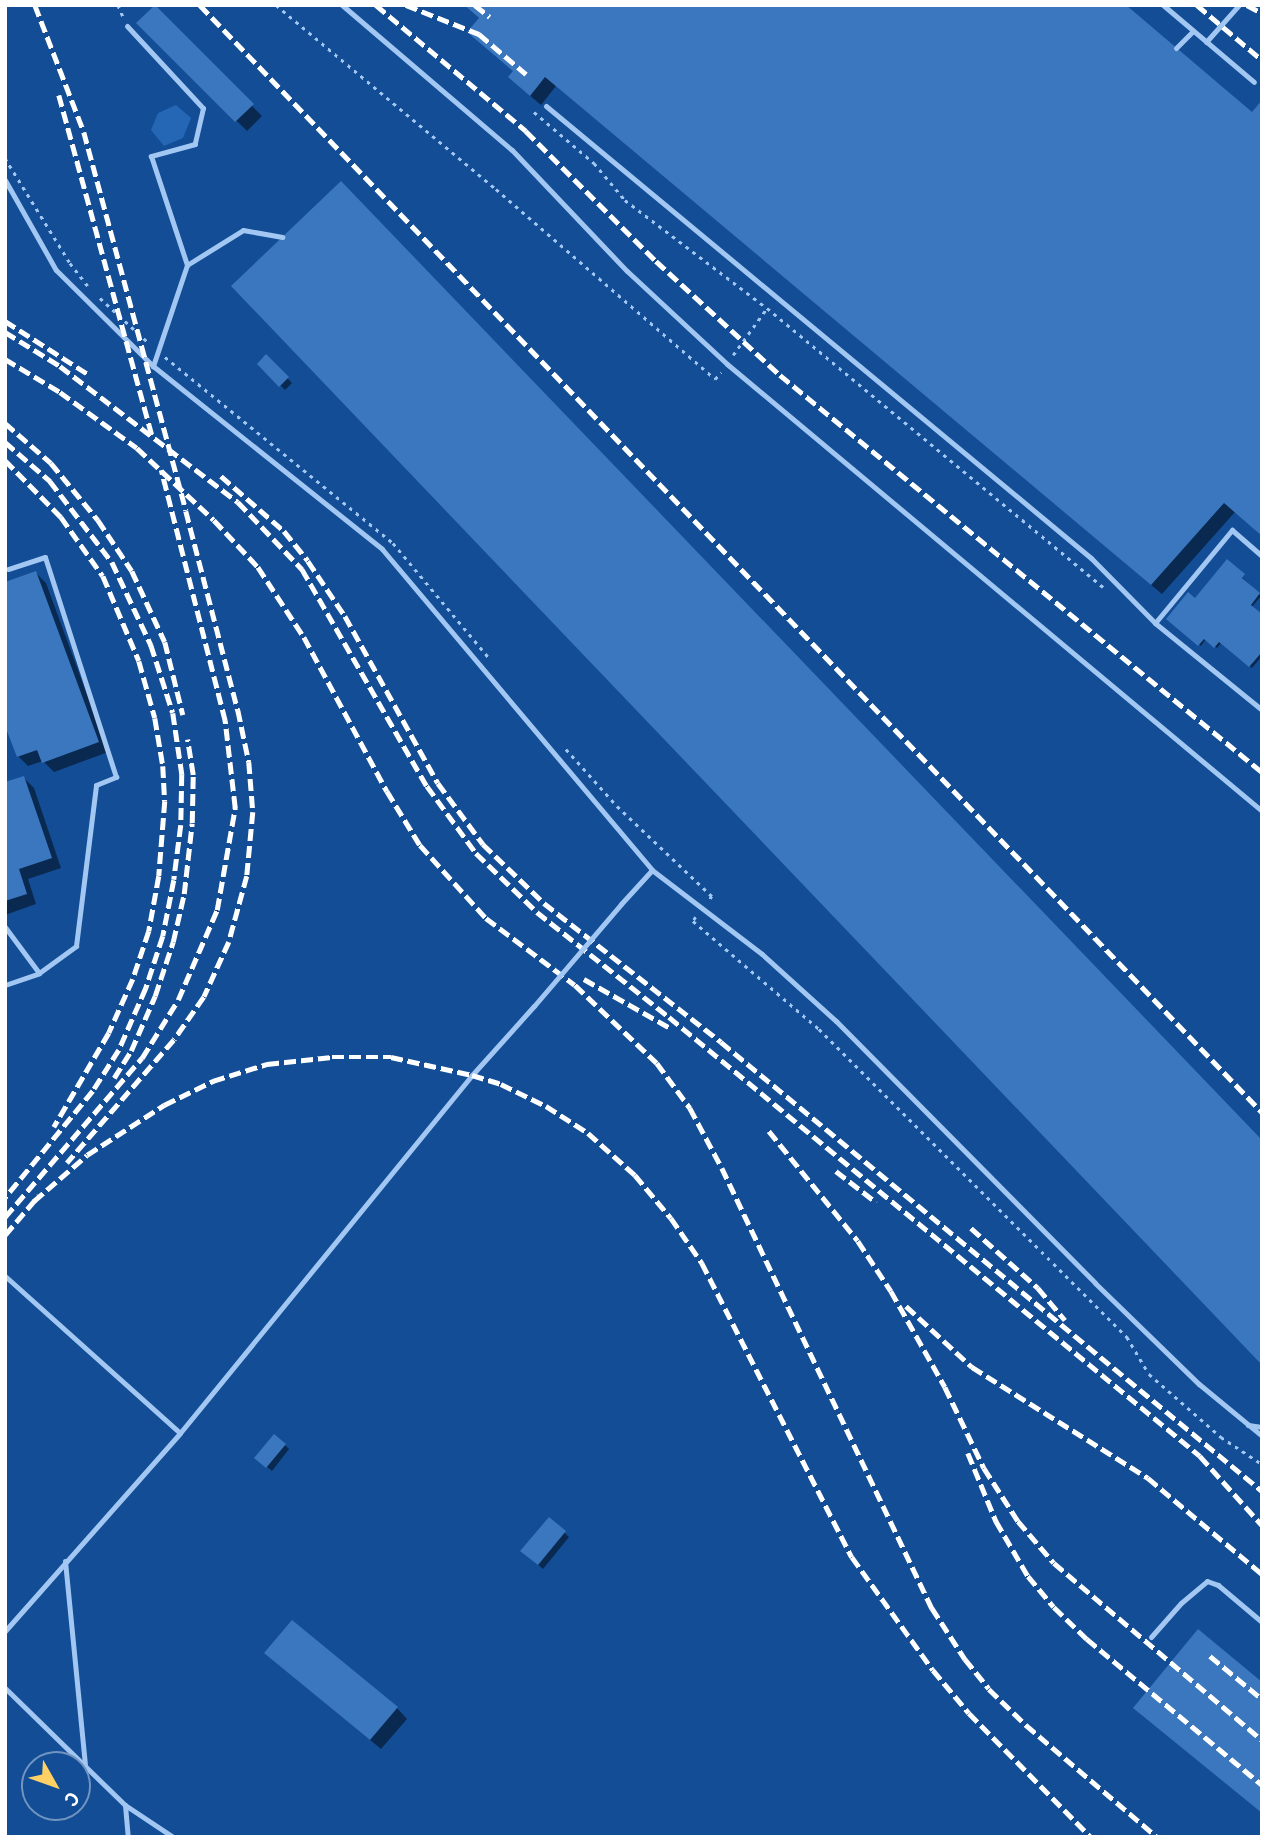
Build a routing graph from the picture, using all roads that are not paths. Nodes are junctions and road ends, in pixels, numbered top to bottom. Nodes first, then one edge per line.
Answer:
1 (342, 5) edge
2 (1163, 5) edge
3 (1239, 5) edge
4 (127, 26) dead end
5 (1193, 31) junction
6 (1206, 42) junction
7 (1176, 48) dead end
8 (1254, 82) dead end
9 (546, 106) dead end
10 (5, 180) edge
11 (282, 237) dead end
12 (187, 265) junction
13 (153, 366) junction
14 (1262, 556) edge
15 (8, 569) dead end
16 (1155, 623) junction
17 (1262, 710) edge
18 (1262, 811) edge
19 (652, 870) junction
20 (5, 927) edge
21 (39, 973) junction
22 (5, 985) edge
23 (5, 1276) edge
24 (1245, 1424) junction
25 (1262, 1427) edge
26 (180, 1433) junction
27 (1262, 1436) edge
28 (65, 1560) junction
29 (1262, 1622) edge
30 (5, 1631) edge
31 (1151, 1637) dead end
32 (5, 1688) edge
33 (71, 1751) edge
34 (84, 1751) edge
35 (91, 1770) edge
36 (125, 1805) junction
37 (128, 1837) edge
38 (173, 1837) edge

1 - 18 lane
2 - 5 lane
3 - 6 lane
4 - 12 lane
5 - 6 lane
5 - 7 lane
6 - 8 lane
9 - 16 lane
10 - 13 lane
11 - 12 lane
12 - 13 lane
13 - 19 lane
14 - 16 lane
15 - 21 lane
16 - 17 lane
19 - 24 lane
19 - 26 lane, bridge
20 - 21 lane
21 - 22 lane
23 - 26 lane
24 - 25 lane
24 - 27 lane
26 - 28 lane
28 - 30 lane
28 - 34 lane
29 - 31 lane
32 - 33 lane
35 - 36 lane
36 - 37 lane
36 - 38 lane

